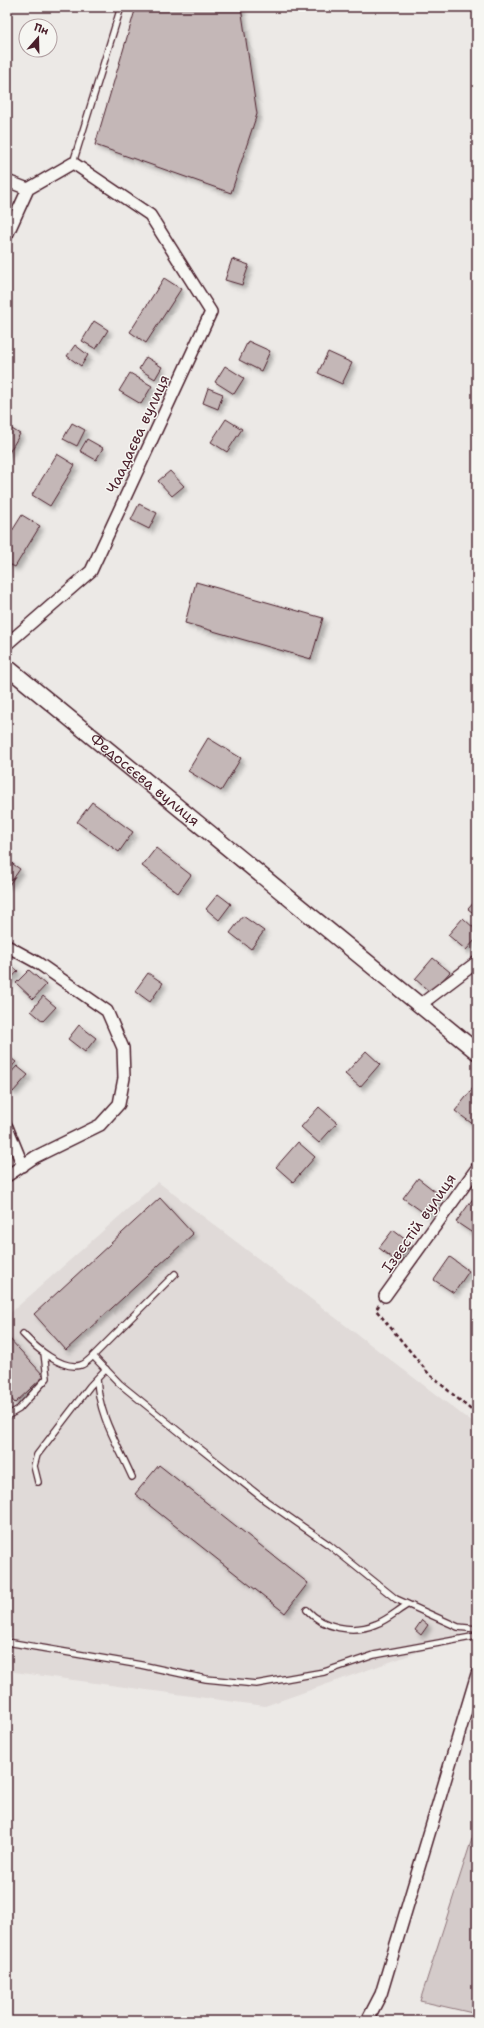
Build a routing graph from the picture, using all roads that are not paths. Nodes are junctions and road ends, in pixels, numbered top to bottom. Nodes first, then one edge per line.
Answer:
1 (121, 7) edge
2 (73, 163) junction
3 (7, 181) edge
4 (28, 189) junction
5 (7, 235) edge
6 (7, 644) edge
7 (7, 667) edge
8 (7, 946) edge
9 (477, 962) edge
10 (420, 1005) junction
11 (477, 1052) edge
12 (7, 1127) edge
13 (23, 1166) junction
14 (477, 1168) edge
15 (7, 1176) edge
16 (175, 1274) dead end
17 (385, 1296) road end
18 (23, 1334) dead end
19 (44, 1353) junction
20 (93, 1356) junction
21 (106, 1369) junction
22 (97, 1380) junction
23 (7, 1416) edge
24 (132, 1477) dead end
25 (38, 1482) dead end
26 (407, 1605) junction
27 (307, 1610) dead end
28 (477, 1629) edge
29 (477, 1636) edge
30 (7, 1642) edge
31 (477, 1674) edge
32 (367, 2021) edge

1 - 2 lane
2 - 4 street
2 - 6 street, Чаадаєва вулиця
3 - 4 street
4 - 5 street
7 - 10 main road, Федосєєва вулиця
8 - 13 street
9 - 10 street
10 - 11 main road
12 - 13 street
13 - 15 street
14 - 17 street, Ізвєстій вулиця
16 - 20 lane
18 - 19 lane
19 - 20 lane
19 - 23 lane
20 - 21 lane
21 - 22 lane
21 - 26 lane
22 - 24 lane
22 - 25 lane
26 - 27 lane
26 - 28 lane
29 - 30 lane
31 - 32 street

